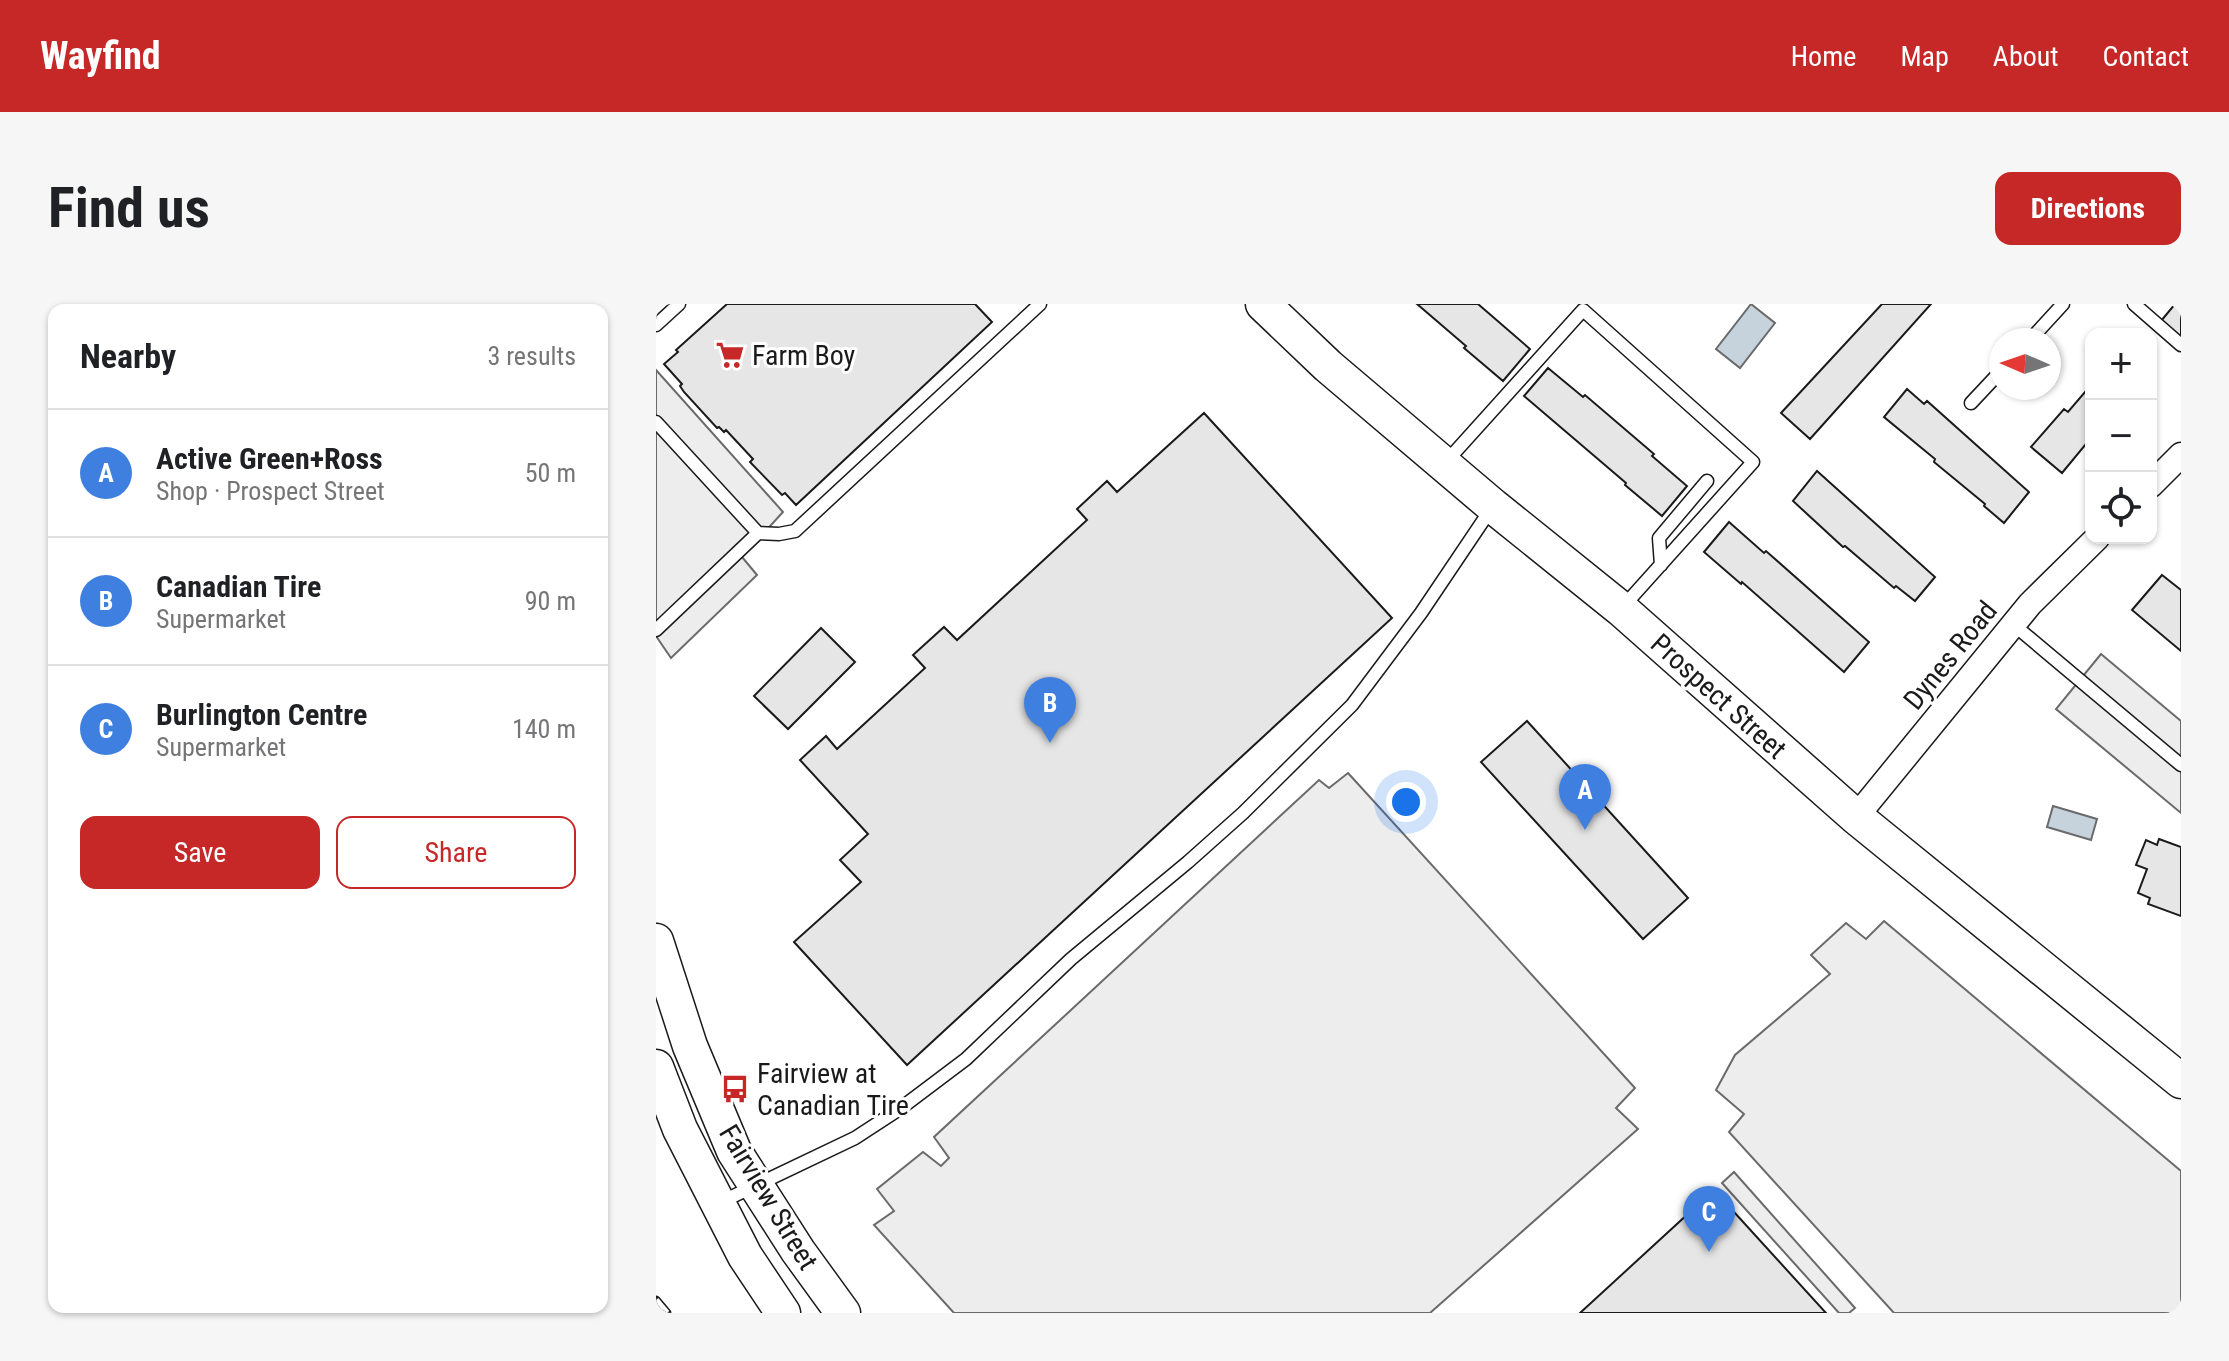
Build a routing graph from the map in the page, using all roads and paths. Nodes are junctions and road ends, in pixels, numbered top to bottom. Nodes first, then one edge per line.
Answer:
1 (679, 304) edge
2 (1040, 304) edge
3 (1263, 304) edge
4 (2063, 304) edge
5 (2134, 304) edge
6 (656, 325) edge
7 (2041, 328) edge
8 (2181, 345) edge
9 (1989, 384) edge
10 (1971, 403) dead end
11 (656, 422) edge
12 (2181, 455) edge
13 (1444, 464) junction
14 (2157, 479) edge
15 (1707, 481) dead end
16 (1493, 506) junction
17 (758, 533) junction
18 (2091, 544) edge
19 (1661, 565) junction
20 (1621, 609) junction
21 (2014, 625) junction
22 (656, 630) edge
23 (2181, 765) edge
24 (1856, 817) junction
25 (656, 941) edge
26 (656, 1067) edge
27 (2181, 1081) edge
28 (756, 1185) junction
29 (718, 1203) junction
30 (783, 1313) edge
31 (843, 1313) edge

1 - 6 lane
2 - 17 lane
3 - 13 street, Prospect Street
4 - 7 lane
5 - 8 lane
9 - 10 lane
11 - 17 lane
12 - 14 street
13 - 16 street, Prospect Street
13 - 19 lane
15 - 19 lane
16 - 20 street, Prospect Street
16 - 28 lane
17 - 22 lane
18 - 21 street, Dynes Road
19 - 20 lane
20 - 24 street, Prospect Street
21 - 23 lane
21 - 24 street, Dynes Road
24 - 27 street, Prospect Street
25 - 28 street, Fairview Street
26 - 29 street, Fairview Street
28 - 29 lane
28 - 31 street, Fairview Street
29 - 30 street, Fairview Street

